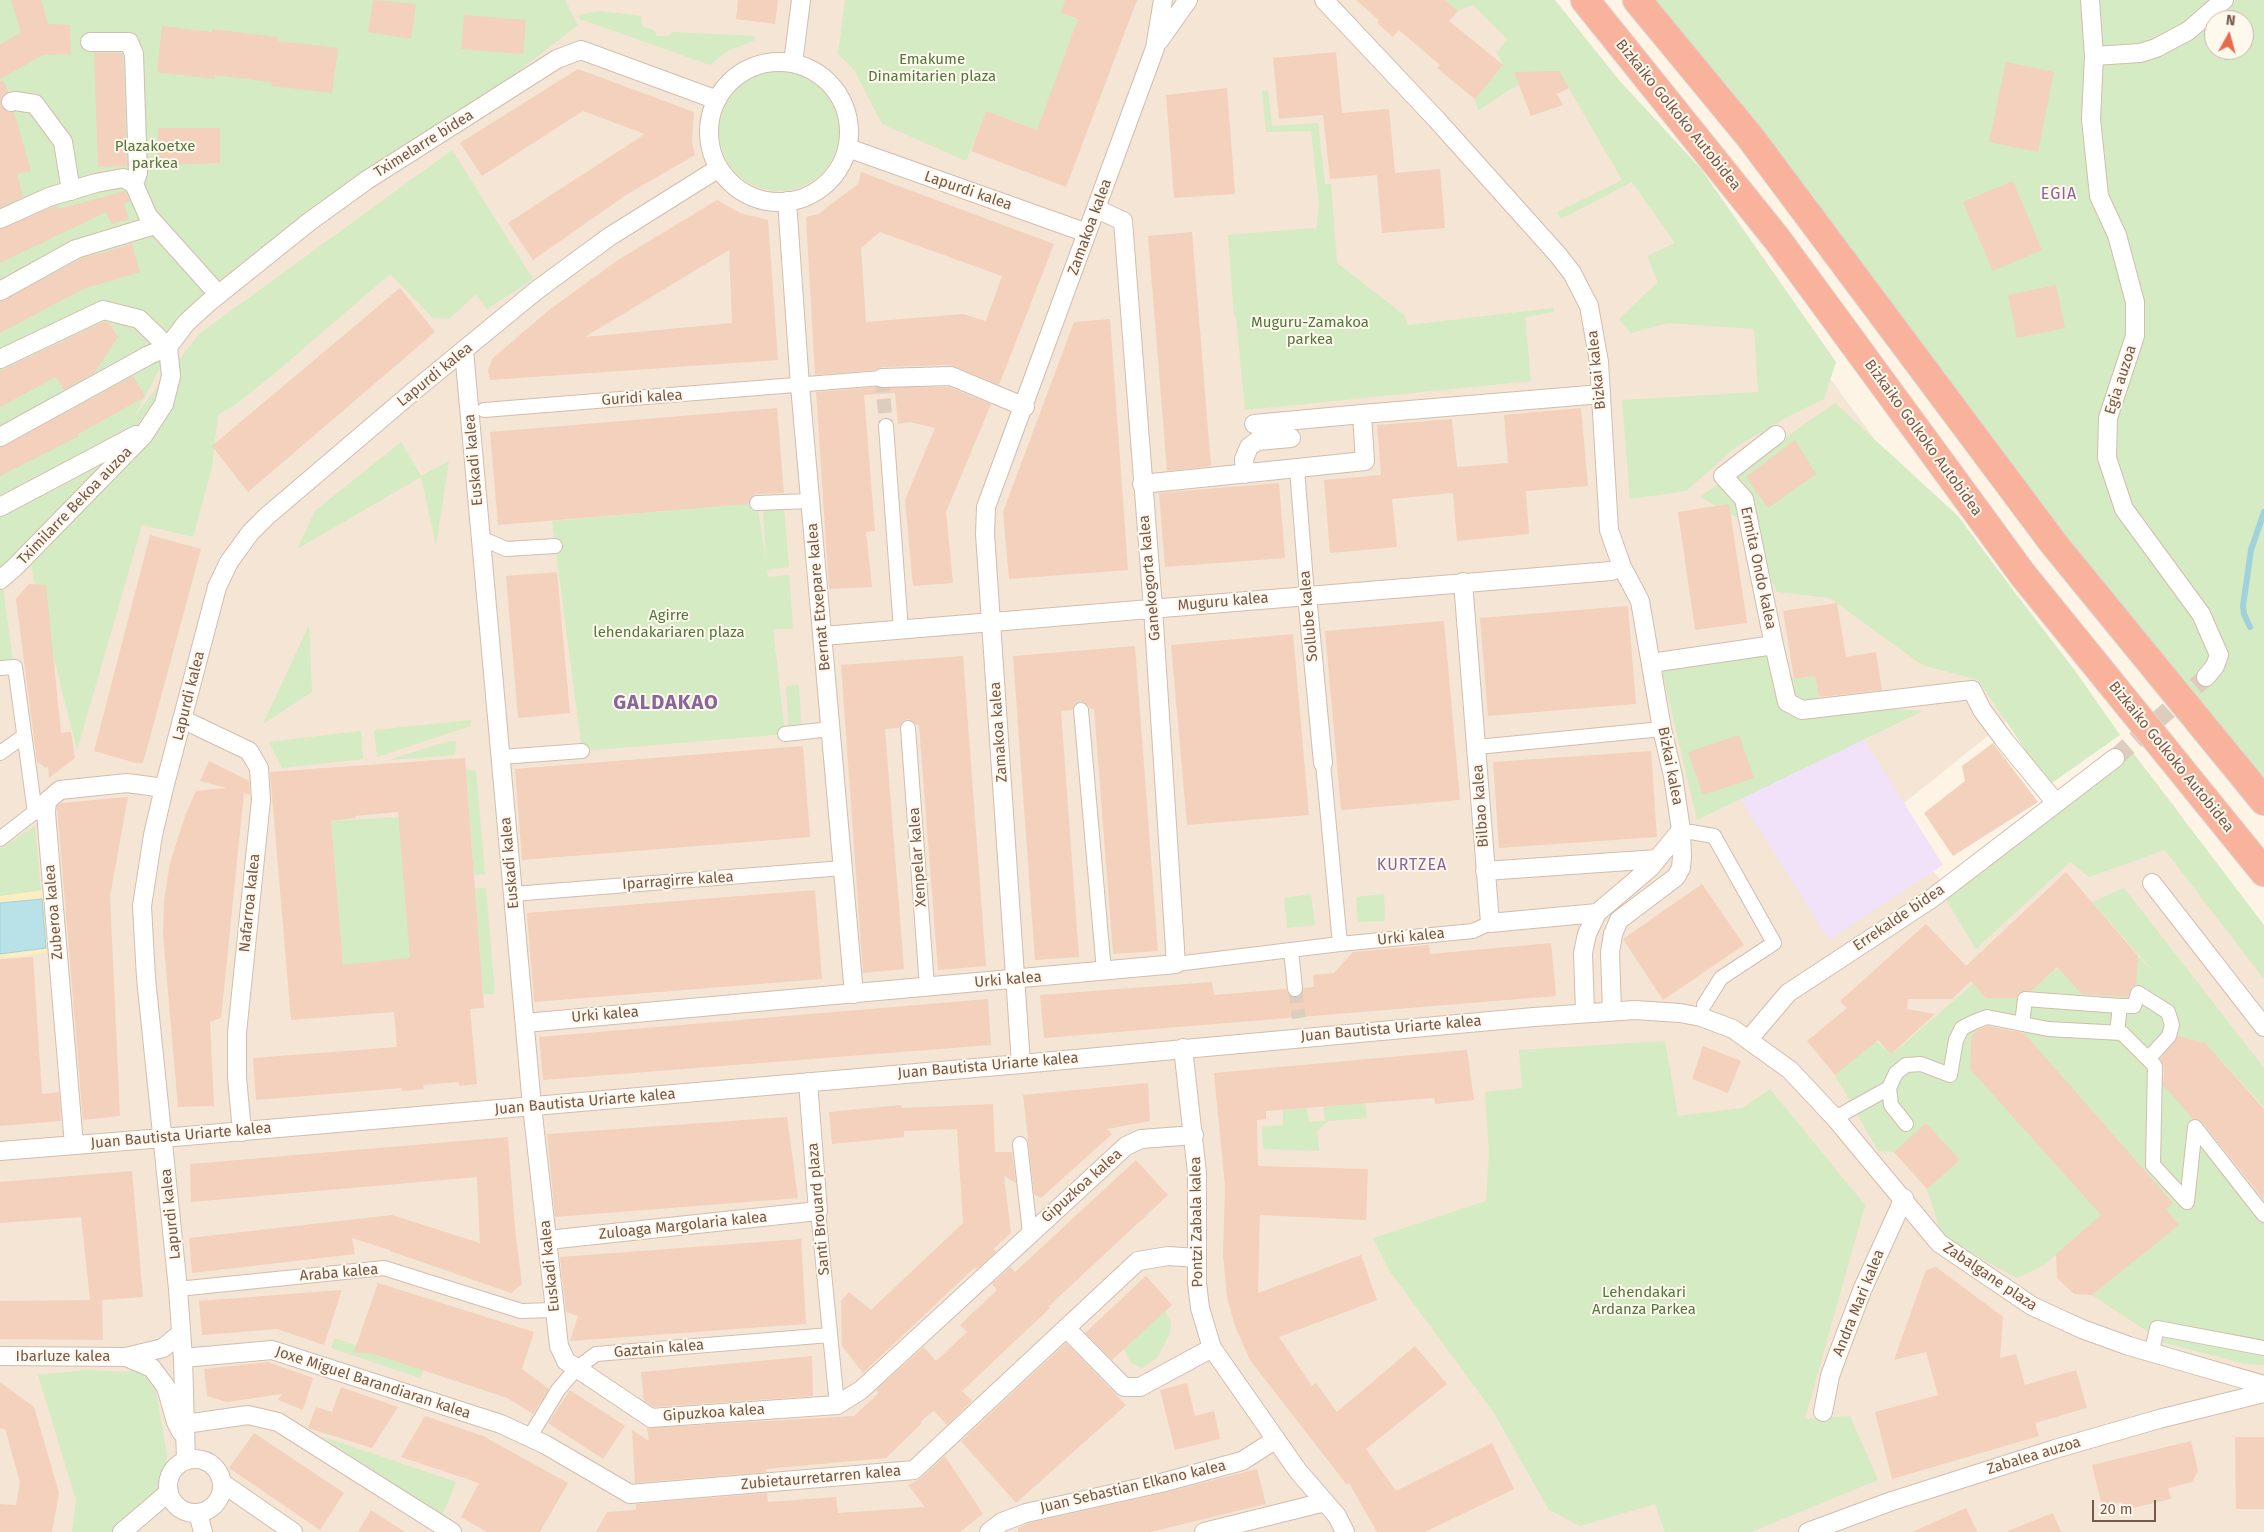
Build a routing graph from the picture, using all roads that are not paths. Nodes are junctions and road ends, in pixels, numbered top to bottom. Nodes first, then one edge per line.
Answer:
1 (801, 0) edge
2 (1163, 0) edge
3 (1188, 0) edge
4 (1324, 0) edge
5 (1585, 0) edge
6 (1637, 0) edge
7 (2090, 0) edge
8 (2224, 0) edge
9 (90, 42) dead end
10 (1155, 48) junction
11 (2094, 56) junction
12 (793, 63) junction
13 (717, 100) junction
14 (11, 102) dead end
15 (848, 148) junction
16 (719, 168) junction
17 (134, 184) junction
18 (71, 191) junction
19 (787, 201) junction
20 (1097, 209) junction
21 (0, 219) edge
22 (155, 225) junction
23 (1087, 233) junction
24 (0, 291) edge
25 (218, 294) junction
26 (168, 347) junction
27 (464, 351) junction
28 (0, 359) edge
29 (882, 378) joint
30 (800, 386) junction
31 (1601, 394) junction
32 (1025, 406) junction
33 (484, 410) dead end
34 (1362, 414) junction
35 (1254, 424) dead end
36 (886, 426) tunnel mouth
37 (148, 429) junction
38 (1776, 435) dead end
39 (0, 437) edge
40 (1292, 438) dead end
41 (1297, 469) junction
42 (1245, 474) junction
43 (1142, 484) junction
44 (810, 501) junction
45 (757, 503) dead end
46 (0, 508) edge
47 (481, 538) junction
48 (556, 546) dead end
49 (1622, 567) junction
50 (0, 580) edge
51 (1463, 582) junction
52 (1307, 595) junction
53 (1153, 608) junction
54 (992, 622) junction
55 (901, 630) junction
56 (823, 636) junction
57 (1774, 645) junction
58 (1651, 662) junction
59 (0, 668) edge
60 (2206, 677) tunnel mouth
61 (1081, 710) dead end
62 (182, 719) junction
63 (908, 728) dead end
64 (831, 729) junction
65 (1662, 729) junction
66 (785, 734) dead end
67 (24, 736) junction
68 (1477, 747) junction
69 (582, 751) dead end
70 (0, 753) edge
71 (501, 757) junction
72 (2115, 758) tunnel mouth
73 (1323, 763) joint
74 (164, 788) junction
75 (2264, 801) edge
76 (2056, 803) junction
77 (41, 807) junction
78 (1686, 831) junction
79 (0, 839) edge
80 (1657, 859) junction
81 (843, 868) junction
82 (1485, 872) junction
83 (2264, 872) edge
84 (2152, 882) dead end
85 (513, 894) junction
86 (1597, 913) junction
87 (1490, 923) junction
88 (1340, 944) junction
89 (1291, 950) junction
90 (1176, 964) junction
91 (1104, 971) junction
92 (1016, 979) junction
93 (928, 987) junction
94 (1295, 989) tunnel mouth
95 (854, 994) junction
96 (1704, 1004) dead end
97 (2120, 1006) junction
98 (1612, 1011) junction
99 (1585, 1012) junction
100 (525, 1022) junction
101 (2022, 1024) junction
102 (2264, 1027) edge
103 (2117, 1032) junction
104 (1749, 1039) junction
105 (1183, 1048) junction
106 (2148, 1059) junction
107 (1021, 1064) junction
108 (808, 1082) junction
109 (1889, 1088) junction
110 (532, 1106) junction
111 (1835, 1118) junction
112 (1906, 1124) dead end
113 (242, 1132) junction
114 (1194, 1135) junction
115 (163, 1138) junction
116 (1020, 1144) dead end
117 (74, 1145) junction
118 (0, 1151) edge
119 (1904, 1198) junction
120 (818, 1212) junction
121 (2264, 1215) edge
122 (1030, 1232) junction
123 (548, 1240) junction
124 (1196, 1258) junction
125 (178, 1289) junction
126 (554, 1310) junction
127 (1066, 1328) junction
128 (181, 1333) junction
129 (830, 1335) junction
130 (1212, 1348) junction
131 (2264, 1348) edge
132 (2152, 1351) junction
133 (0, 1356) edge
134 (126, 1357) junction
135 (184, 1358) junction
136 (576, 1369) junction
137 (2264, 1385) edge
138 (2264, 1393) edge
139 (837, 1405) junction
140 (1823, 1412) dead end
141 (185, 1432) junction
142 (529, 1438) junction
143 (1275, 1440) junction
144 (186, 1461) junction
145 (222, 1483) junction
146 (169, 1492) junction
147 (1325, 1502) junction
148 (198, 1513) junction
149 (122, 1532) edge
150 (202, 1532) edge
151 (293, 1532) edge
152 (452, 1532) edge
153 (989, 1532) edge
154 (1204, 1532) edge
155 (1345, 1532) edge
156 (1808, 1532) edge

1 - 12 street
2 - 10 street, Zamakoa kalea
3 - 10 street, Zamakoa kalea
4 - 31 street, Bizkai kalea
5 - 83 highway, Bizkaiko Golkoko Autobidea
6 - 75 highway
7 - 11 street, Egia auzoa
8 - 11 street
9 - 17 street
10 - 20 street, Zamakoa kalea
11 - 60 street, Egia auzoa
12 - 13 street
12 - 15 street
13 - 16 street
13 - 25 street, Tximelarre bidea
14 - 18 street
15 - 19 street
15 - 23 street, Lapurdi kalea
16 - 19 street
16 - 27 street, Lapurdi kalea
17 - 18 street
17 - 22 street
18 - 21 street
19 - 30 street, Bernat Etxepare kalea
20 - 23 street, Zamakoa kalea
20 - 43 street, Ganekogorta kalea
22 - 24 street
22 - 25 street
23 - 32 street, Zamakoa kalea
25 - 26 street, Tximelarre bidea
26 - 28 street
26 - 37 street, Tximilarre Bekoa auzoa
26 - 39 street
27 - 47 street, Euskadi kalea
27 - 62 street, Lapurdi kalea
29 - 30 street, Guridi kalea
29 - 32 street
30 - 33 street, Guridi kalea
30 - 44 street, Bernat Etxepare kalea
31 - 34 street
31 - 49 street, Bizkai kalea
32 - 54 street, Zamakoa kalea
34 - 35 street
34 - 41 street
36 - 55 street
37 - 46 street, Tximilarre Bekoa auzoa
37 - 50 street, Tximilarre Bekoa auzoa
38 - 57 street, Ermita Ondo kalea
40 - 42 street
41 - 42 street
41 - 52 street, Sollube kalea
42 - 43 street
43 - 53 street, Ganekogorta kalea
44 - 45 street
44 - 56 street, Bernat Etxepare kalea
47 - 48 street
47 - 71 street, Euskadi kalea
49 - 51 street, Muguru kalea
49 - 58 street, Bizkai kalea
51 - 52 street, Muguru kalea
51 - 68 street, Bilbao kalea
52 - 53 street, Muguru kalea
52 - 73 street, Sollube kalea
53 - 54 street, Muguru kalea
53 - 90 street, Ganekogorta kalea
54 - 55 street, Muguru kalea
54 - 92 street, Zamakoa kalea
55 - 56 street, Muguru kalea
56 - 64 street, Bernat Etxepare kalea
57 - 58 street, Ermita Ondo kalea
57 - 76 street, Ermita Ondo kalea
58 - 65 street, Bizkai kalea
59 - 67 street
61 - 91 street
62 - 74 street, Lapurdi kalea
62 - 113 street, Nafarroa kalea
63 - 93 street, Xenpelar kalea
64 - 66 street
64 - 81 street, Bernat Etxepare kalea
65 - 68 street
65 - 78 street, Bizkai kalea
67 - 70 street
67 - 77 street
68 - 82 street, Bilbao kalea
69 - 71 street
71 - 85 street, Euskadi kalea
72 - 76 street, Errekalde bidea
73 - 88 street
74 - 77 street
74 - 115 street, Lapurdi kalea
76 - 104 street, Errekalde bidea
77 - 79 street
77 - 117 street, Zuberoa kalea
78 - 80 street
78 - 96 street
78 - 98 street, Bizkai kalea
80 - 82 street
80 - 86 street
81 - 85 street, Iparragirre kalea
81 - 95 street, Bernat Etxepare kalea
82 - 87 street, Bilbao kalea
84 - 102 street
85 - 100 street, Euskadi kalea
86 - 87 street
86 - 99 street
87 - 88 street, Urki kalea
88 - 89 street, Urki kalea
89 - 90 street, Urki kalea
89 - 94 street
90 - 91 street, Urki kalea
91 - 92 street, Urki kalea
92 - 93 street, Urki kalea
92 - 107 street, Zamakoa kalea
93 - 95 street, Urki kalea
95 - 100 street, Urki kalea
97 - 101 street
97 - 103 street
97 - 106 street
98 - 99 street, Juan Bautista Uriarte kalea
98 - 104 street, Juan Bautista Uriarte kalea
99 - 105 street, Juan Bautista Uriarte kalea
100 - 110 street, Euskadi kalea
101 - 103 street
101 - 109 street
103 - 106 street
104 - 111 street, Juan Bautista Uriarte kalea
105 - 107 street, Juan Bautista Uriarte kalea
105 - 114 street, Pontzi Zabala kalea
106 - 121 street
107 - 108 street, Juan Bautista Uriarte kalea
108 - 110 street, Juan Bautista Uriarte kalea
108 - 120 street, Santi Brouard plaza
109 - 111 street
109 - 112 street
110 - 113 street, Juan Bautista Uriarte kalea
110 - 123 street, Euskadi kalea
111 - 119 street, Juan Bautista Uriarte kalea
113 - 115 street, Juan Bautista Uriarte kalea
114 - 122 street, Gipuzkoa kalea
114 - 124 street, Pontzi Zabala kalea
115 - 117 street, Juan Bautista Uriarte kalea
115 - 125 street, Lapurdi kalea
116 - 122 street, Gipuzkoa kalea
117 - 118 street, Juan Bautista Uriarte kalea
119 - 132 street, Zabalgane plaza
119 - 140 street, Andra Mari kalea
120 - 123 street, Zuloaga Margolaria kalea
120 - 129 street, Santi Brouard plaza
122 - 139 street, Gipuzkoa kalea
123 - 126 street, Euskadi kalea
124 - 127 street, Zubietaurretarren kalea
124 - 130 street, Pontzi Zabala kalea
125 - 126 street, Araba kalea
125 - 128 street, Lapurdi kalea
126 - 136 street, Euskadi kalea
127 - 130 street
127 - 142 street, Zubietaurretarren kalea
128 - 134 street, Ibarluze kalea
128 - 135 street, Lapurdi kalea
129 - 136 street, Gaztain kalea
129 - 139 street
130 - 143 street, Pontzi Zabala kalea
131 - 132 street
132 - 137 street, Zabalgane plaza
133 - 134 street, Ibarluze kalea
134 - 141 street, Ibarluze kalea
135 - 141 street, Lapurdi kalea
135 - 142 street, Joxe Miguel Barandiaran kalea
136 - 139 street, Gipuzkoa kalea
136 - 142 street, Gaztain kalea
138 - 156 street, Zabalea auzoa
141 - 144 street, Lapurdi kalea
141 - 152 street
143 - 147 street, Pontzi Zabala kalea
143 - 153 street, Juan Sebastian Elkano kalea
144 - 145 street
144 - 146 street
145 - 148 street
145 - 151 street
146 - 148 street
146 - 149 street
147 - 154 street
147 - 155 street, Pontzi Zabala kalea
148 - 150 street

